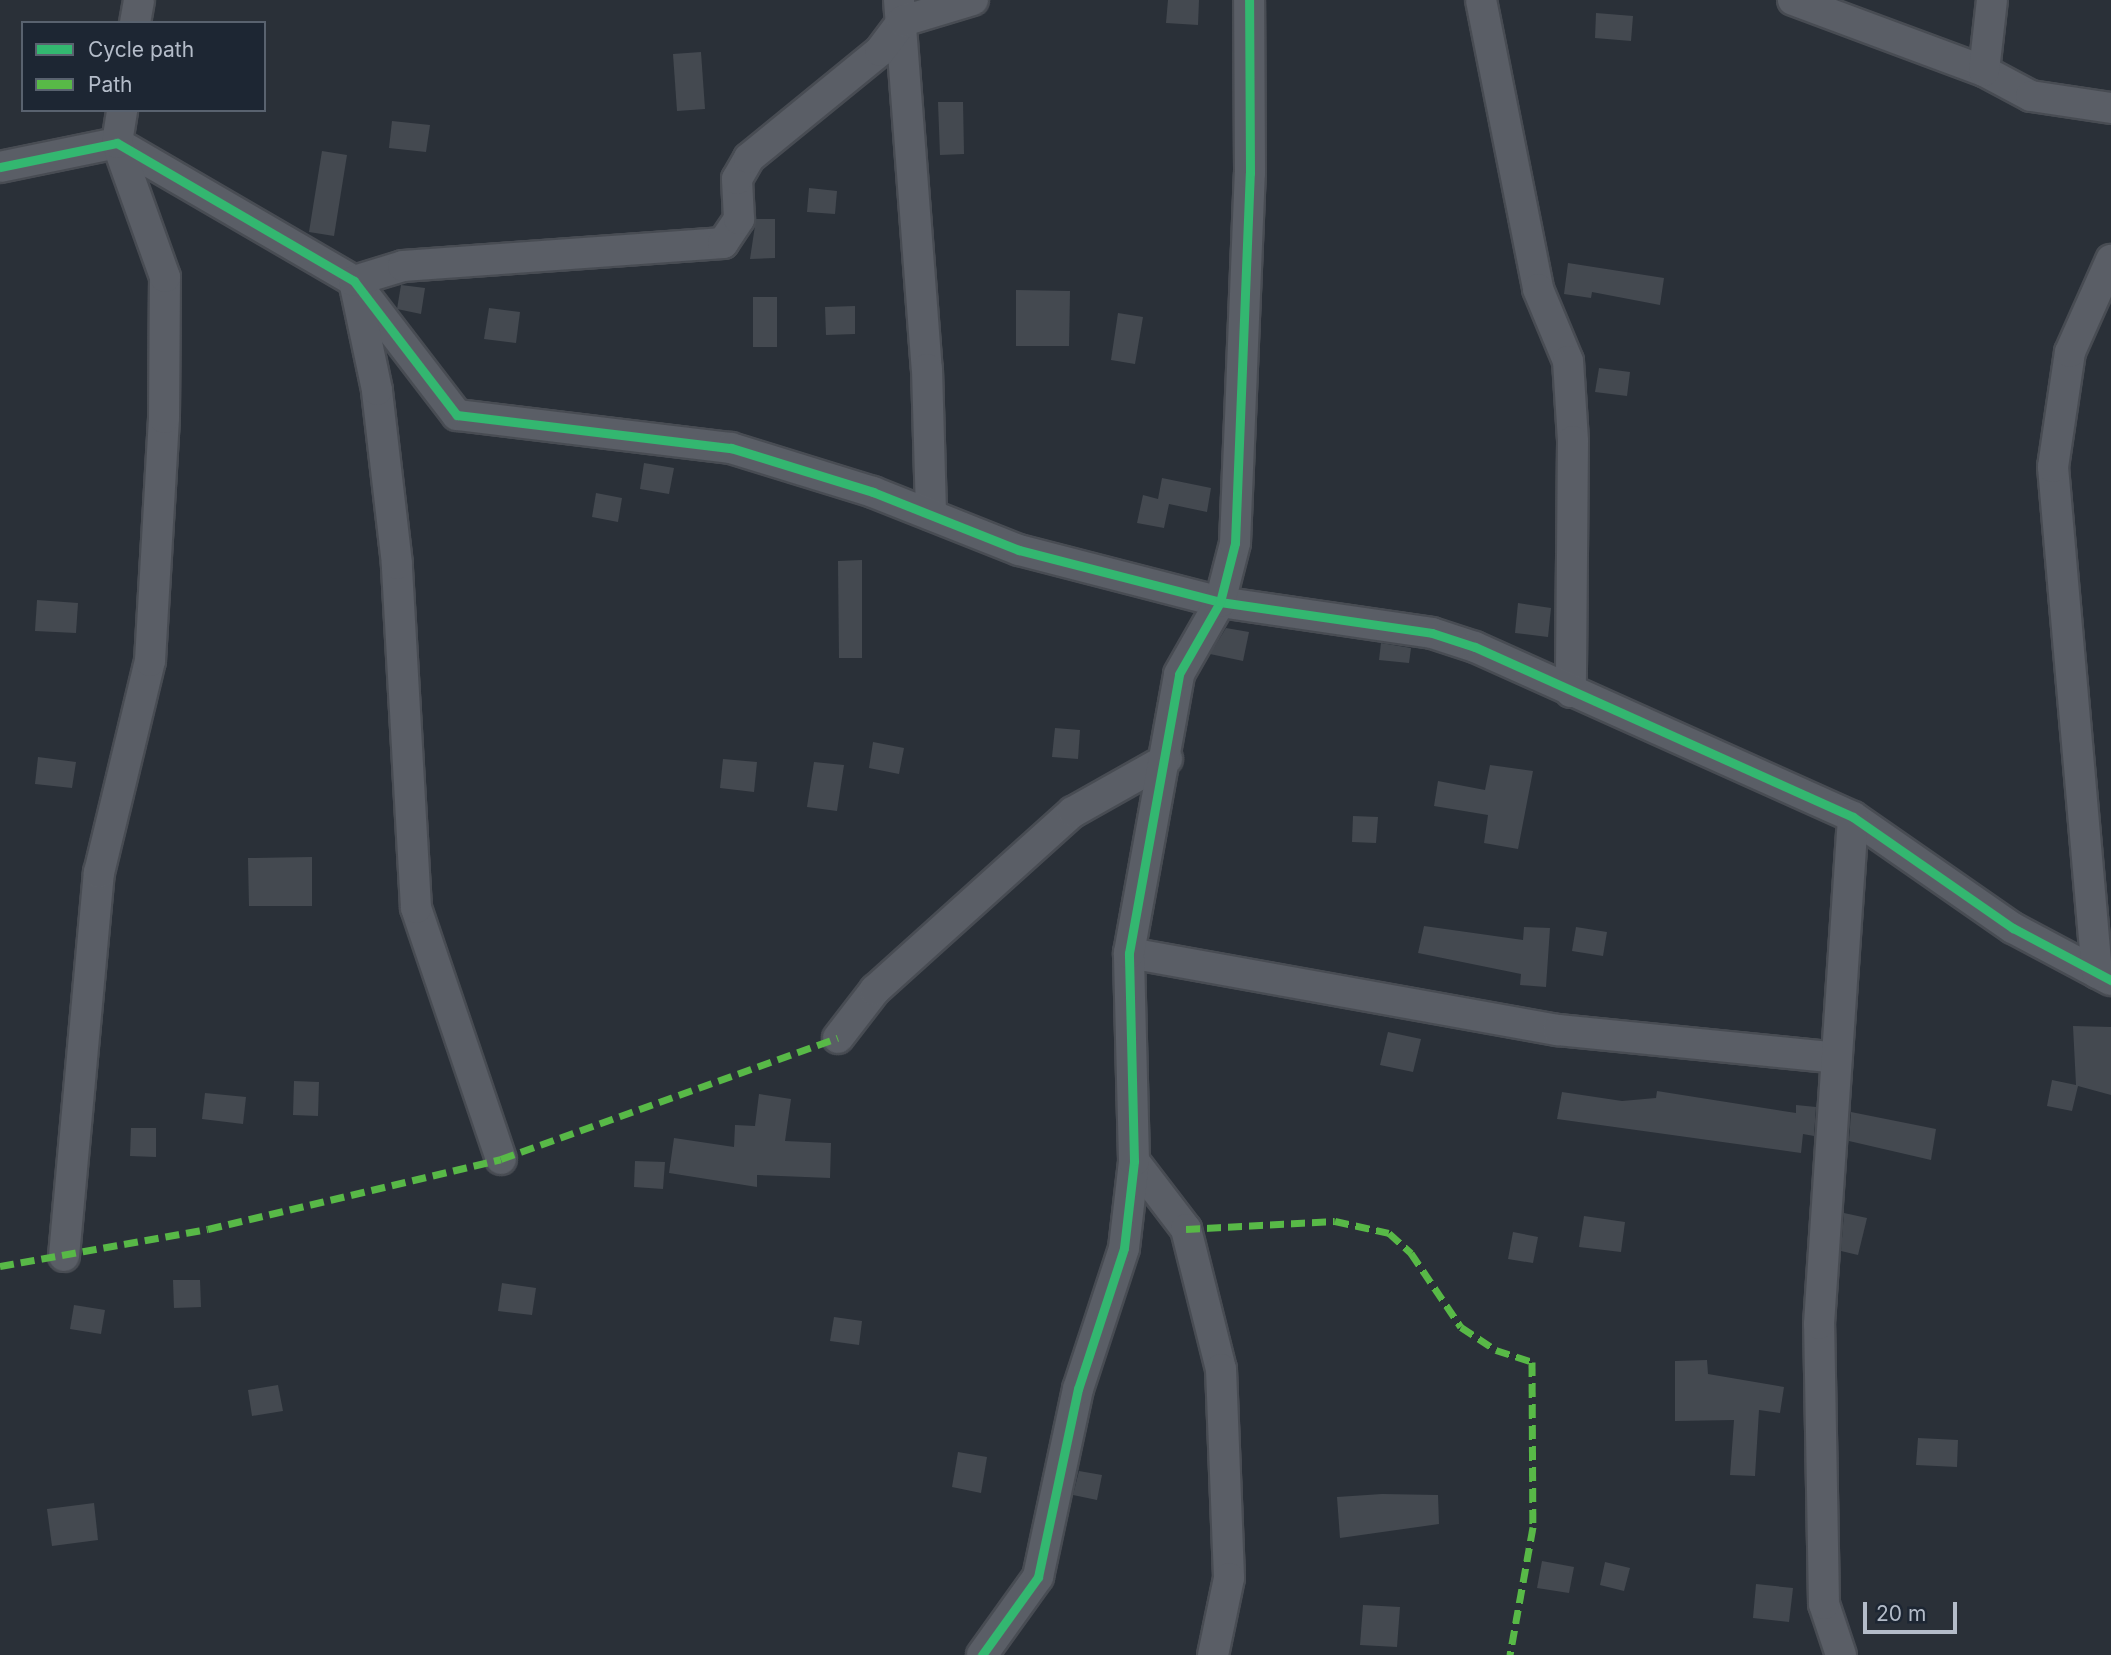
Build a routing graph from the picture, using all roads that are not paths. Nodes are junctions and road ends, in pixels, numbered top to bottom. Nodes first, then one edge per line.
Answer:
1 (139, 0) edge
2 (973, 0) edge
3 (1249, 0) edge
4 (1481, 0) edge
5 (1793, 0) edge
6 (1992, 0) edge
7 (901, 10) edge
8 (135, 21) edge
9 (1984, 71) junction
10 (2111, 108) edge
11 (122, 112) edge
12 (117, 143) junction
13 (0, 167) edge
14 (2111, 260) edge
15 (354, 281) junction
16 (931, 515) junction
17 (1220, 602) junction
18 (1570, 692) junction
19 (1167, 759) junction
20 (1853, 817) junction
21 (1129, 953) junction
22 (2104, 977) edge
23 (838, 1038) dead end
24 (1837, 1058) junction
25 (501, 1159) dead end
26 (1134, 1161) junction
27 (64, 1256) dead end
28 (982, 1655) edge
29 (1213, 1655) edge
30 (1841, 1655) edge

1 - 8 street
2 - 7 street
3 - 17 street
4 - 18 street
5 - 9 street
6 - 9 street
7 - 15 street
7 - 16 street
9 - 10 street
11 - 12 street
12 - 13 street
12 - 15 street
12 - 27 street
14 - 22 street
15 - 16 street
15 - 25 street
16 - 17 street
17 - 18 street
17 - 19 street
18 - 20 street
19 - 21 street
19 - 23 street
20 - 22 street
20 - 24 street
21 - 24 street
21 - 26 street
24 - 30 street
26 - 28 street
26 - 29 street

